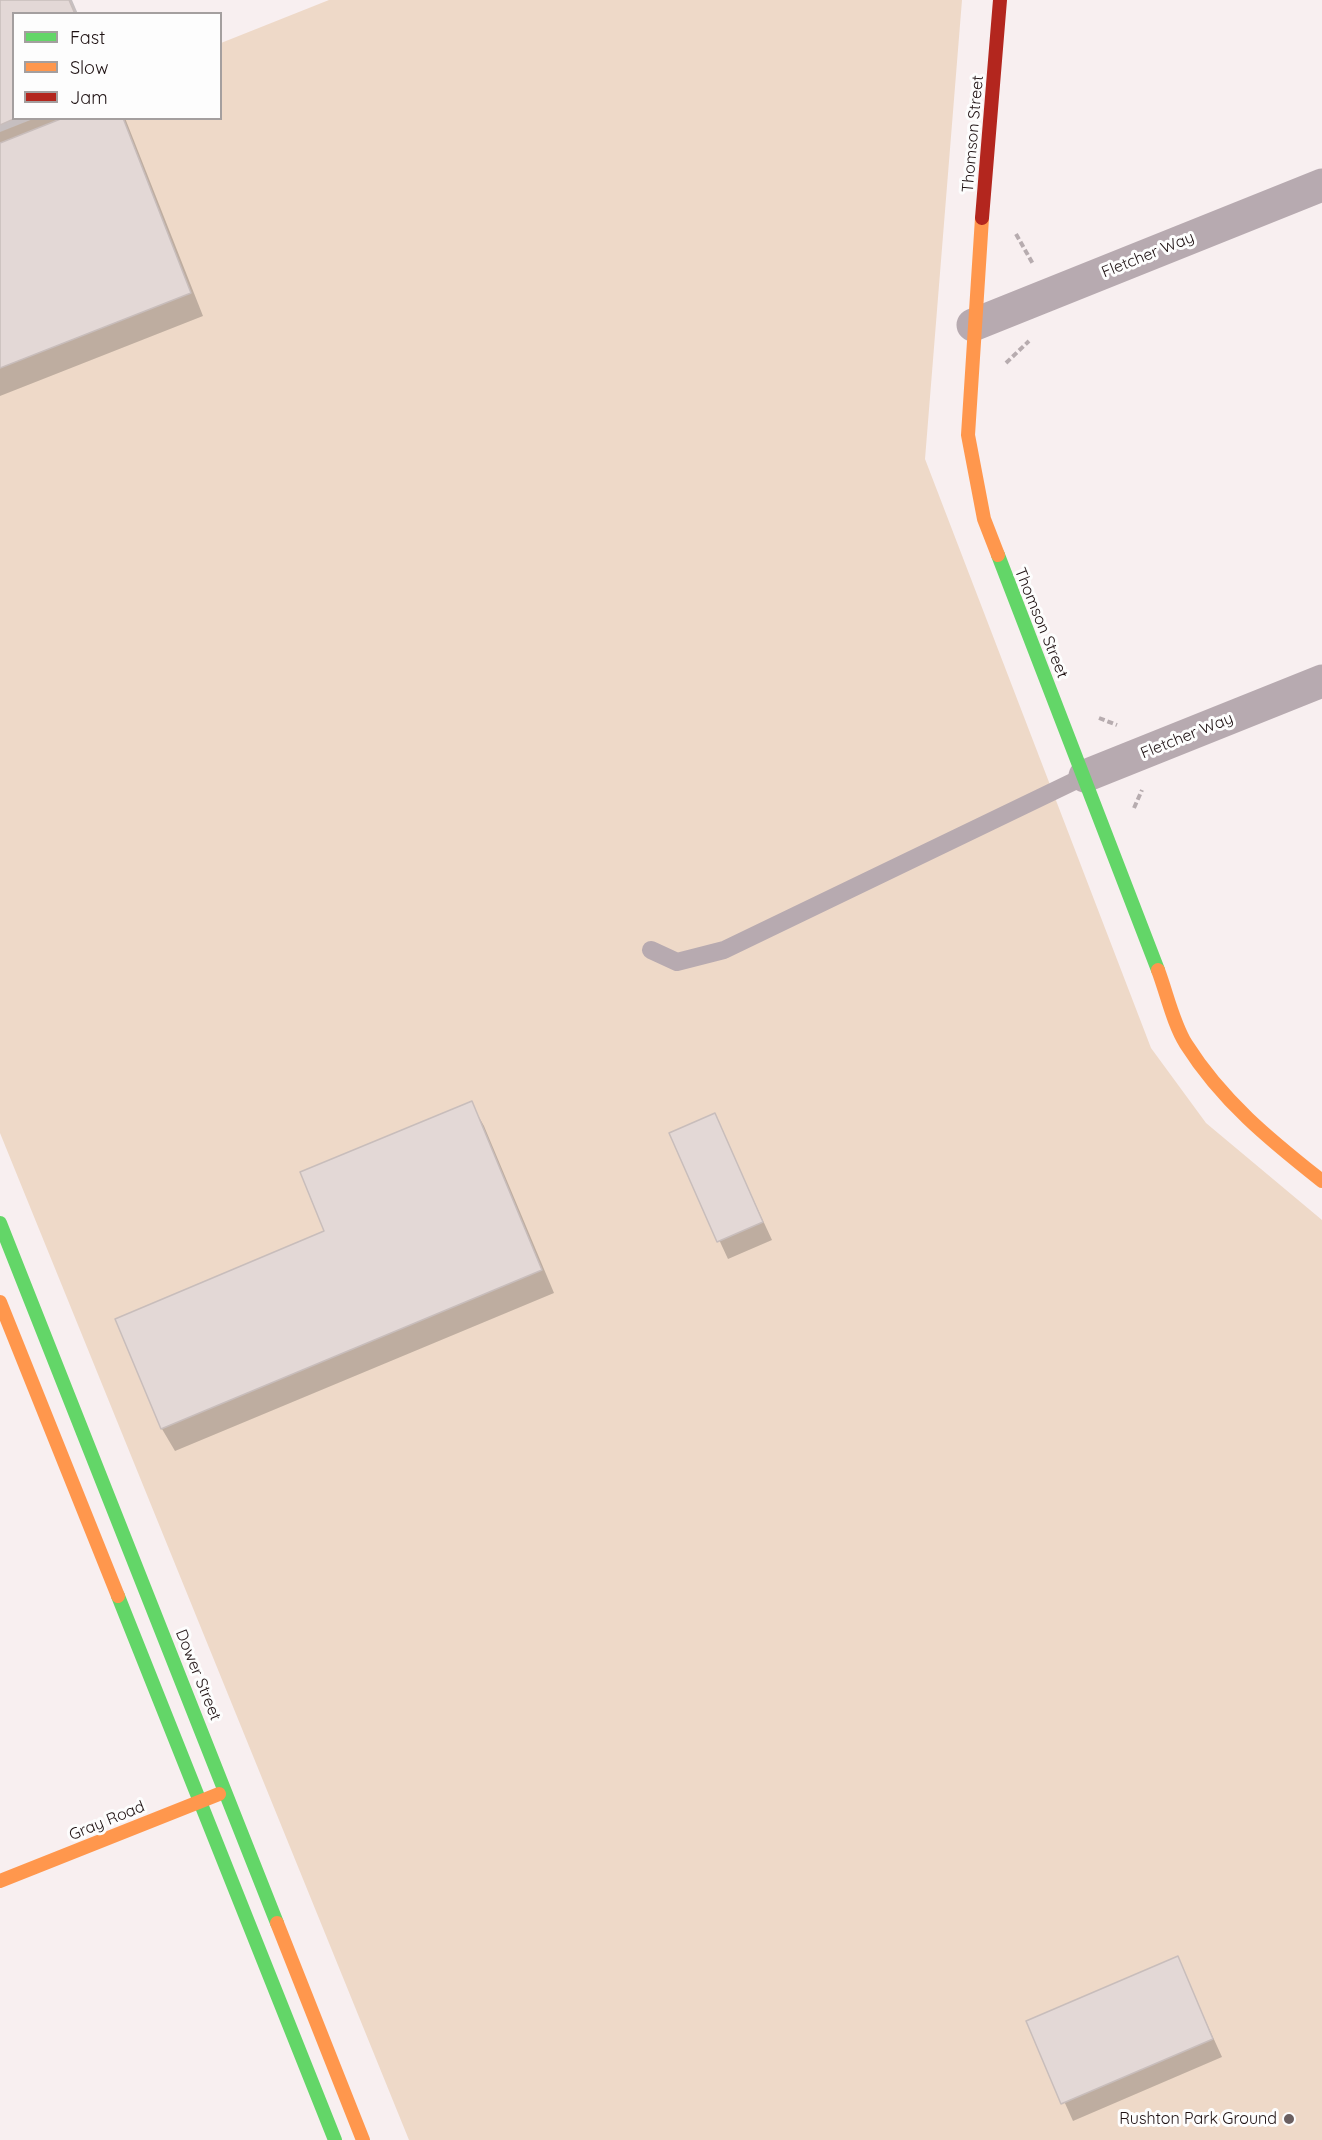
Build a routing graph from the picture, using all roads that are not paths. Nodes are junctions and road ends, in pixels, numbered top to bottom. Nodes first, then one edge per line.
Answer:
1 (1000, 0) edge
2 (1322, 185) edge
3 (973, 325) junction
4 (1322, 681) edge
5 (1085, 776) junction
6 (651, 950) dead end
7 (1322, 1181) edge
8 (0, 1223) edge
9 (0, 1302) edge
10 (227, 1791) junction
11 (200, 1802) junction
12 (0, 1881) edge
13 (334, 2140) edge
14 (363, 2140) edge

1 - 3 street, Thomson Street
2 - 3 street, Fletcher Way
3 - 5 street, Thomson Street
4 - 5 street, Fletcher Way
5 - 6 lane
5 - 7 street, Thomson Street
8 - 10 street, Dower Street
9 - 11 street
10 - 11 street, Gray Road
10 - 14 street, Dower Street
11 - 12 street, Gray Road
11 - 13 street

